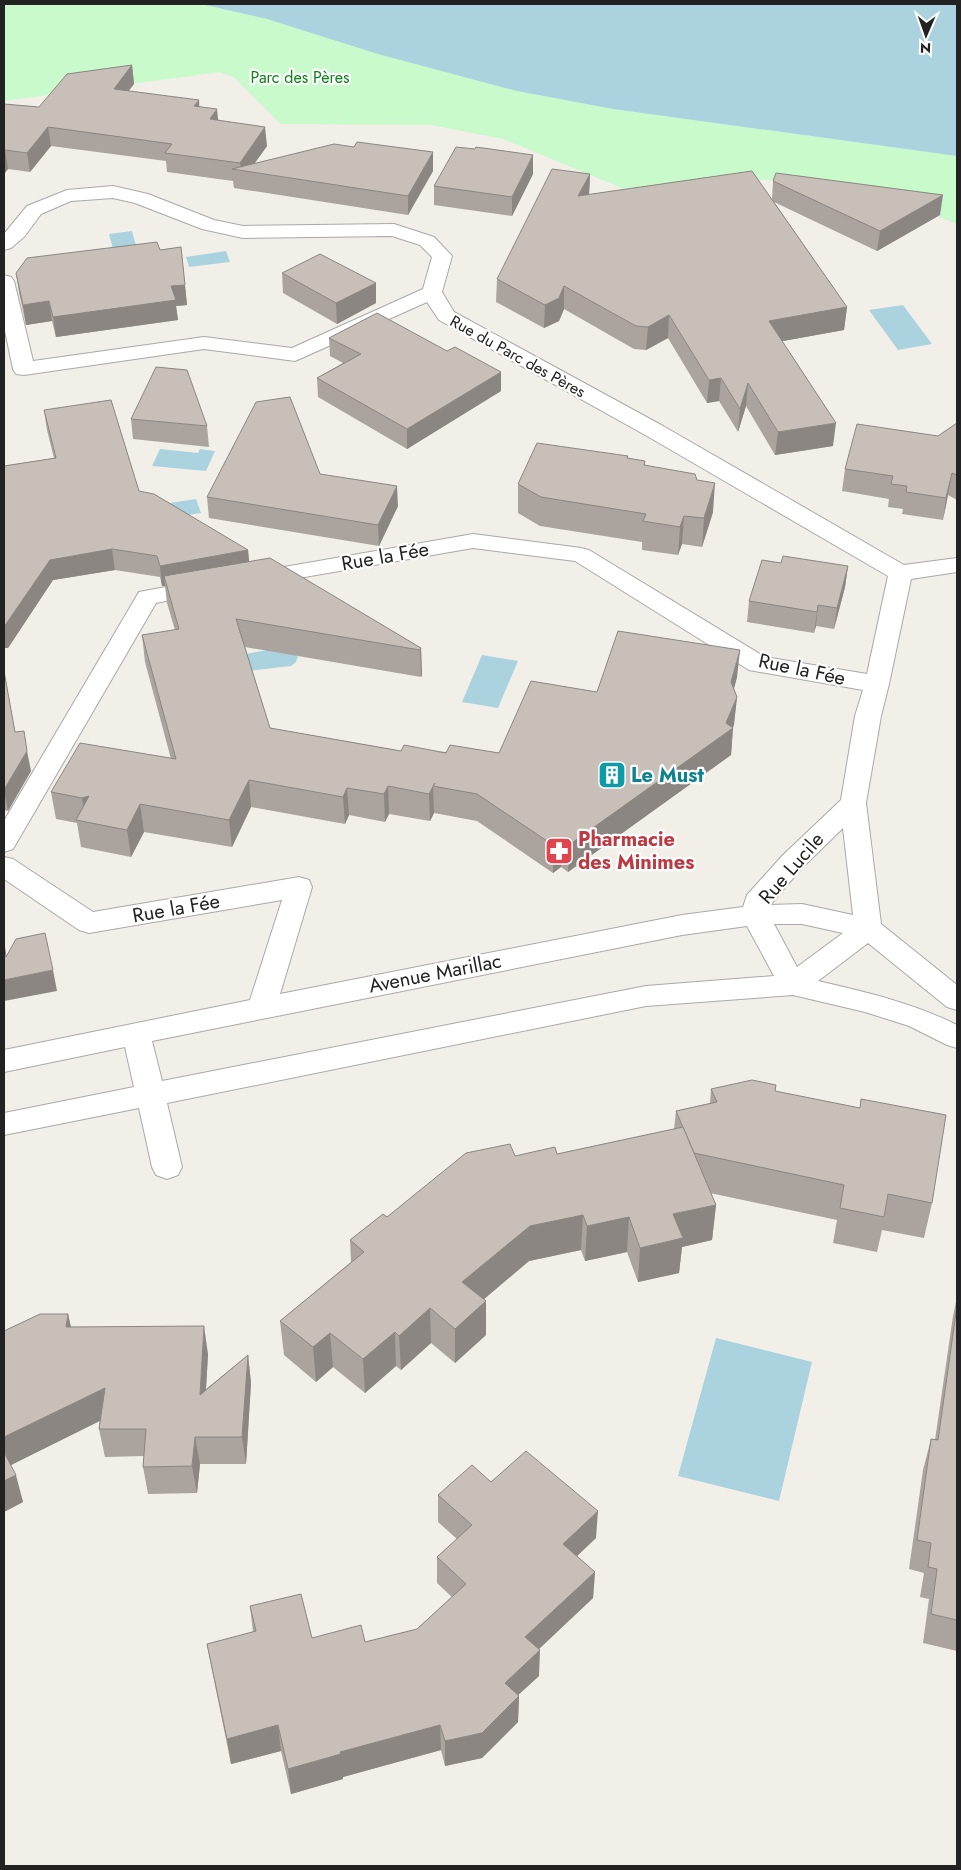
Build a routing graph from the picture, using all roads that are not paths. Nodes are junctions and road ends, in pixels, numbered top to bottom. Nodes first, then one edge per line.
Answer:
1 (4, 244) edge
2 (4, 281) edge
3 (432, 292) junction
4 (957, 565) edge
5 (900, 573) junction
6 (877, 684) junction
7 (853, 803) junction
8 (4, 843) edge
9 (4, 866) edge
10 (755, 914) junction
11 (868, 928) junction
12 (794, 986) junction
13 (957, 1000) edge
14 (262, 1008) junction
15 (136, 1034) junction
16 (957, 1037) edge
17 (4, 1061) edge
18 (150, 1094) junction
19 (4, 1124) edge
20 (167, 1166) dead end

1 - 3 street
2 - 3 street
3 - 5 street, Rue du Parc des Pères
4 - 5 street
5 - 6 street, Rue Lucile
6 - 7 street, Rue Lucile
6 - 8 street, Rue la Fée
7 - 10 street, Rue Lucile
7 - 11 street, Rue Lucile
9 - 14 street, Rue la Fée
10 - 11 street, Avenue Marillac
10 - 12 street, Rue Lucile
10 - 14 street, Avenue Marillac
11 - 12 street
11 - 13 street
12 - 16 street
12 - 18 street
14 - 15 street, Avenue Marillac
15 - 17 street, Avenue Marillac
15 - 18 street
18 - 19 street
18 - 20 street

